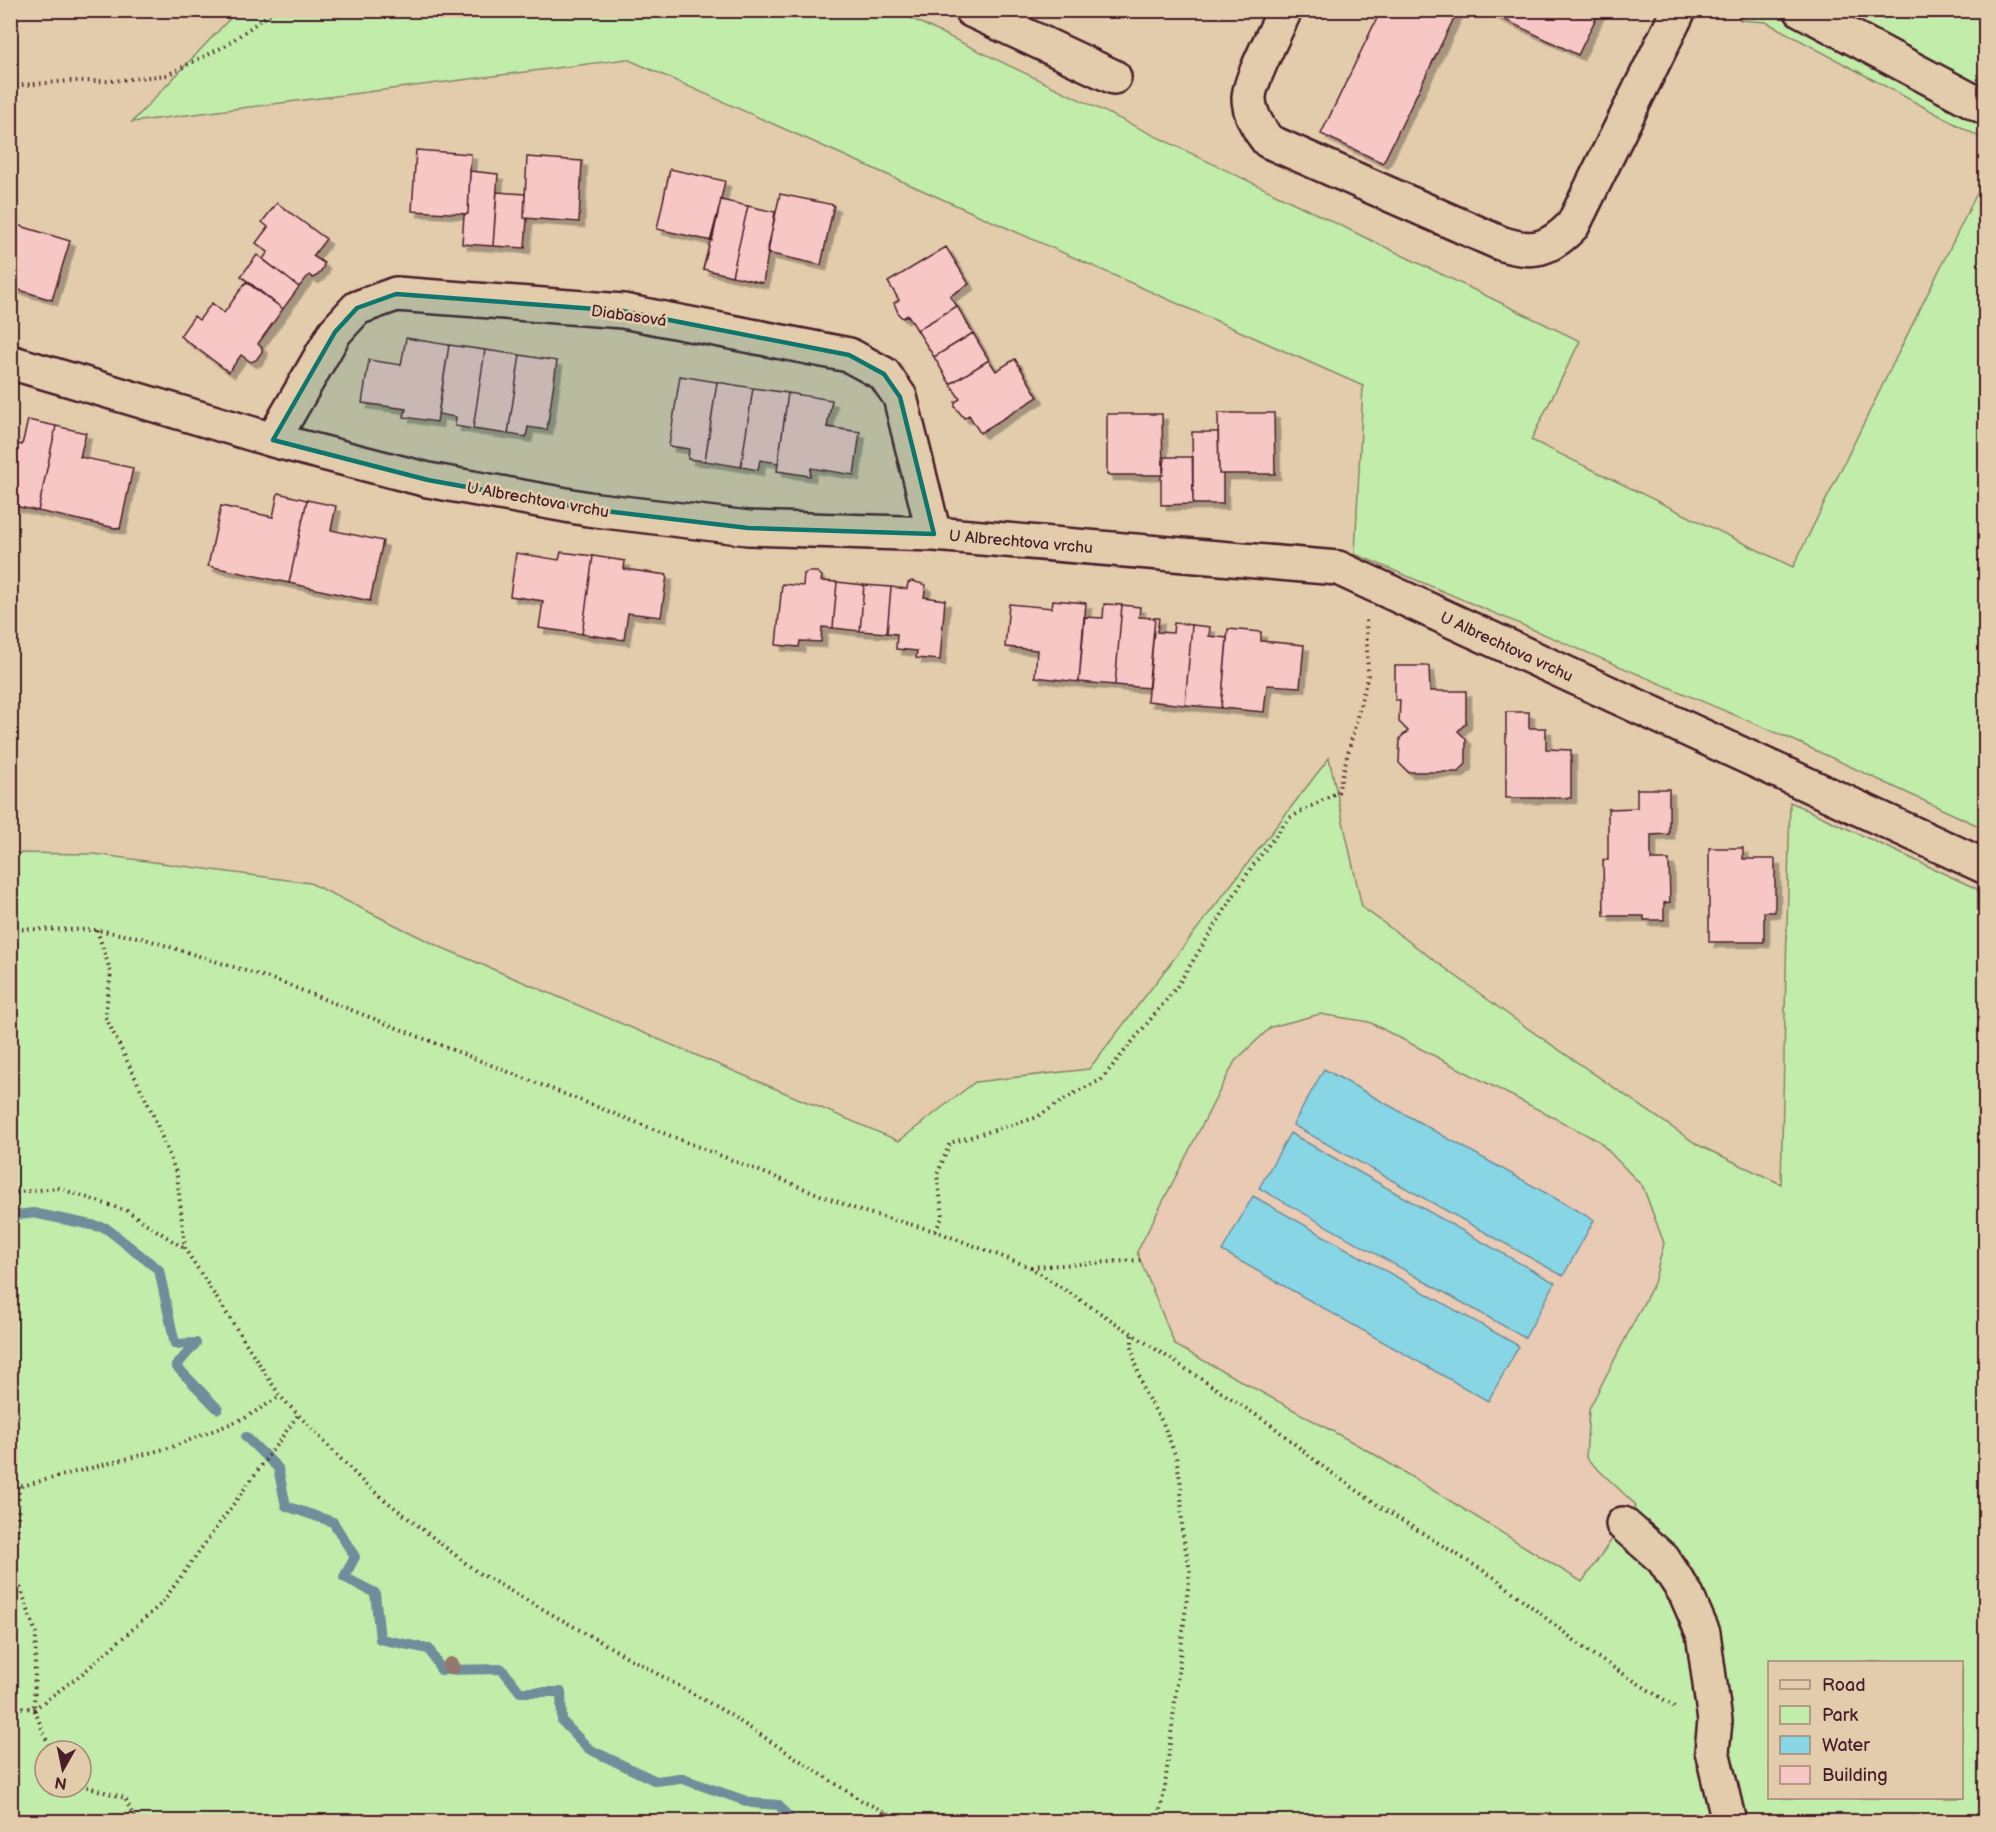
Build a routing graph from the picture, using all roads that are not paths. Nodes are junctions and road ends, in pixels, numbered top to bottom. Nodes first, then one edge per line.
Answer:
1 (971, 10) edge
2 (1285, 10) edge
3 (1679, 10) edge
4 (1801, 10) edge
5 (1114, 77) dead end
6 (1986, 108) edge
7 (10, 362) edge
8 (273, 440) junction
9 (934, 534) junction
10 (1986, 867) edge
11 (1623, 1524) dead end
12 (1729, 1821) edge

1 - 5 street
2 - 3 street
4 - 6 street
7 - 8 street, U Albrechtova vrchu
8 - 9 street, U Albrechtova vrchu
8 - 9 street, Diabasová
9 - 10 street, U Albrechtova vrchu
11 - 12 street

